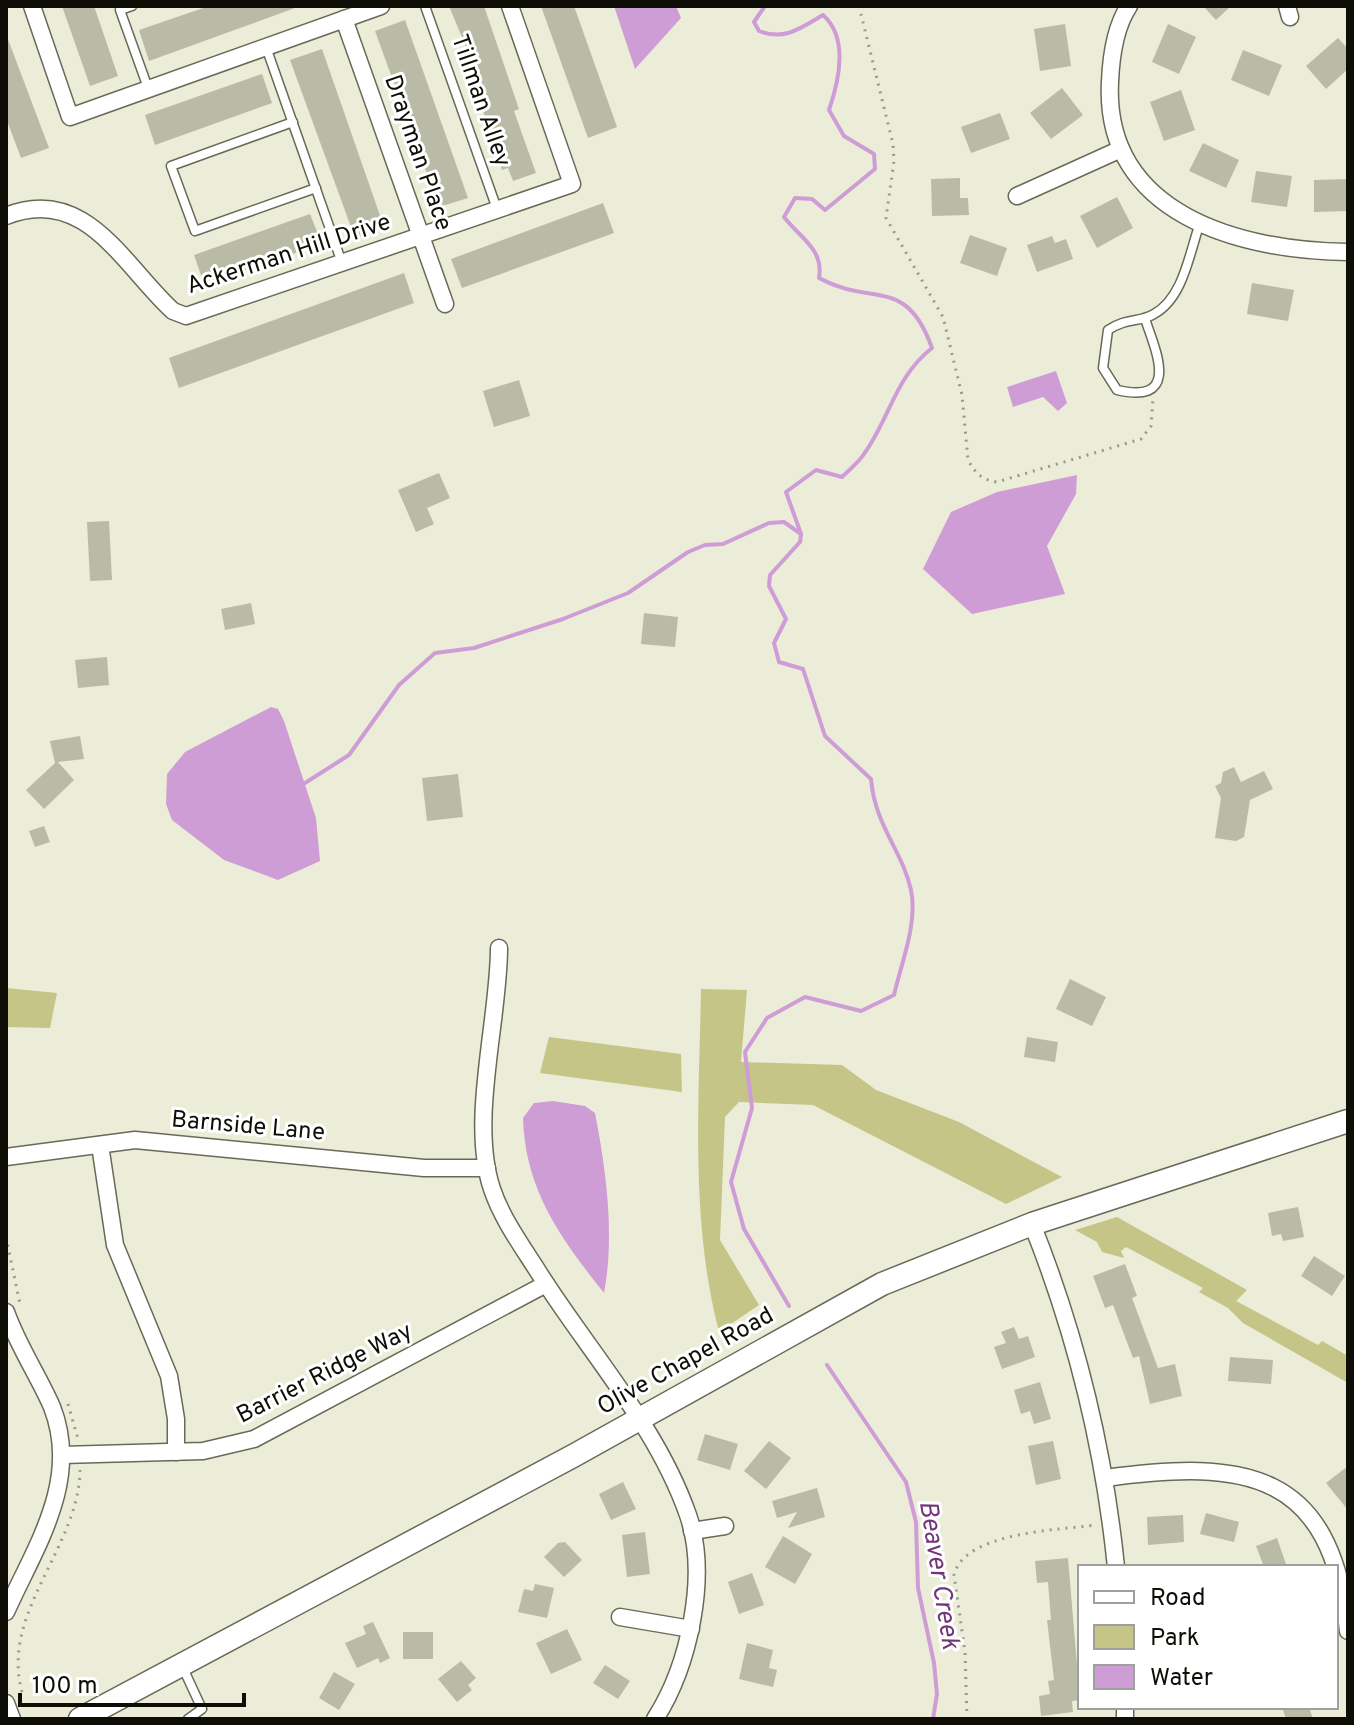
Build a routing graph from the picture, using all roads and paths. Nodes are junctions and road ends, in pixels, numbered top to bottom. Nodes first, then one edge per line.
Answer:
1 (32, 6) edge
2 (132, 6) edge
3 (381, 6) edge
4 (425, 6) edge
5 (510, 6) edge
6 (859, 6) edge
7 (1122, 9) edge
8 (344, 19) junction
9 (266, 47) junction
10 (148, 88) junction
11 (293, 122) junction
12 (1121, 149) junction
13 (316, 188) junction
14 (1017, 196) dead end
15 (497, 210) junction
16 (6, 216) edge
17 (1199, 226) junction
18 (421, 237) junction
19 (1348, 252) edge
20 (342, 263) junction
21 (445, 304) dead end
22 (1145, 319) junction
23 (1153, 387) junction
24 (499, 948) dead end
25 (1348, 1121) edge
26 (100, 1145) junction
27 (6, 1157) edge
28 (487, 1168) junction
29 (1032, 1224) junction
30 (6, 1237) edge
31 (546, 1284) junction
32 (14, 1311) edge
33 (67, 1401) dead end
34 (637, 1419) junction
35 (78, 1440) dead end
36 (176, 1452) junction
37 (62, 1455) junction
38 (80, 1467) dead end
39 (1106, 1478) junction
40 (1101, 1524) dead end
41 (725, 1526) dead end
42 (692, 1531) junction
43 (1342, 1559) edge
44 (1116, 1565) edge
45 (6, 1612) edge
46 (620, 1617) dead end
47 (691, 1629) junction
48 (1348, 1631) edge
49 (182, 1665) junction
50 (22, 1692) dead end
51 (6, 1703) edge
52 (12, 1719) edge
53 (80, 1719) edge
54 (188, 1719) edge
55 (655, 1719) edge
56 (967, 1719) edge

1 - 10 street
2 - 10 lane
3 - 8 street
4 - 15 lane, Tillman Alley
5 - 15 street, Ackerman Hill Drive
6 - 23 path
7 - 12 street
8 - 9 street
8 - 18 street, Drayman Place
9 - 10 street
9 - 11 lane
11 - 13 lane
11 - 13 lane
12 - 14 street
12 - 17 street
13 - 20 lane
15 - 18 street, Ackerman Hill Drive
16 - 20 street, Ackerman Hill Drive
17 - 19 street
17 - 22 lane
18 - 20 street, Ackerman Hill Drive
18 - 21 street, Drayman Place
22 - 23 lane
22 - 23 lane
24 - 28 street
25 - 29 main road, Olive Chapel Road
26 - 27 street, Barnside Lane
26 - 28 street, Barnside Lane
26 - 36 street
28 - 31 street
29 - 34 main road, Olive Chapel Road
29 - 39 street
30 - 32 path
31 - 34 street
31 - 36 street, Barrier Ridge Way
32 - 37 street
33 - 35 path
34 - 42 street
34 - 49 main road, Olive Chapel Road
36 - 37 street, Barrier Ridge Way
37 - 45 street
38 - 50 path
39 - 43 street
39 - 44 street
40 - 56 path
41 - 42 street
42 - 47 street
43 - 48 street
46 - 47 street
47 - 55 street
49 - 53 main road, Olive Chapel Road
49 - 54 lane
51 - 52 street

